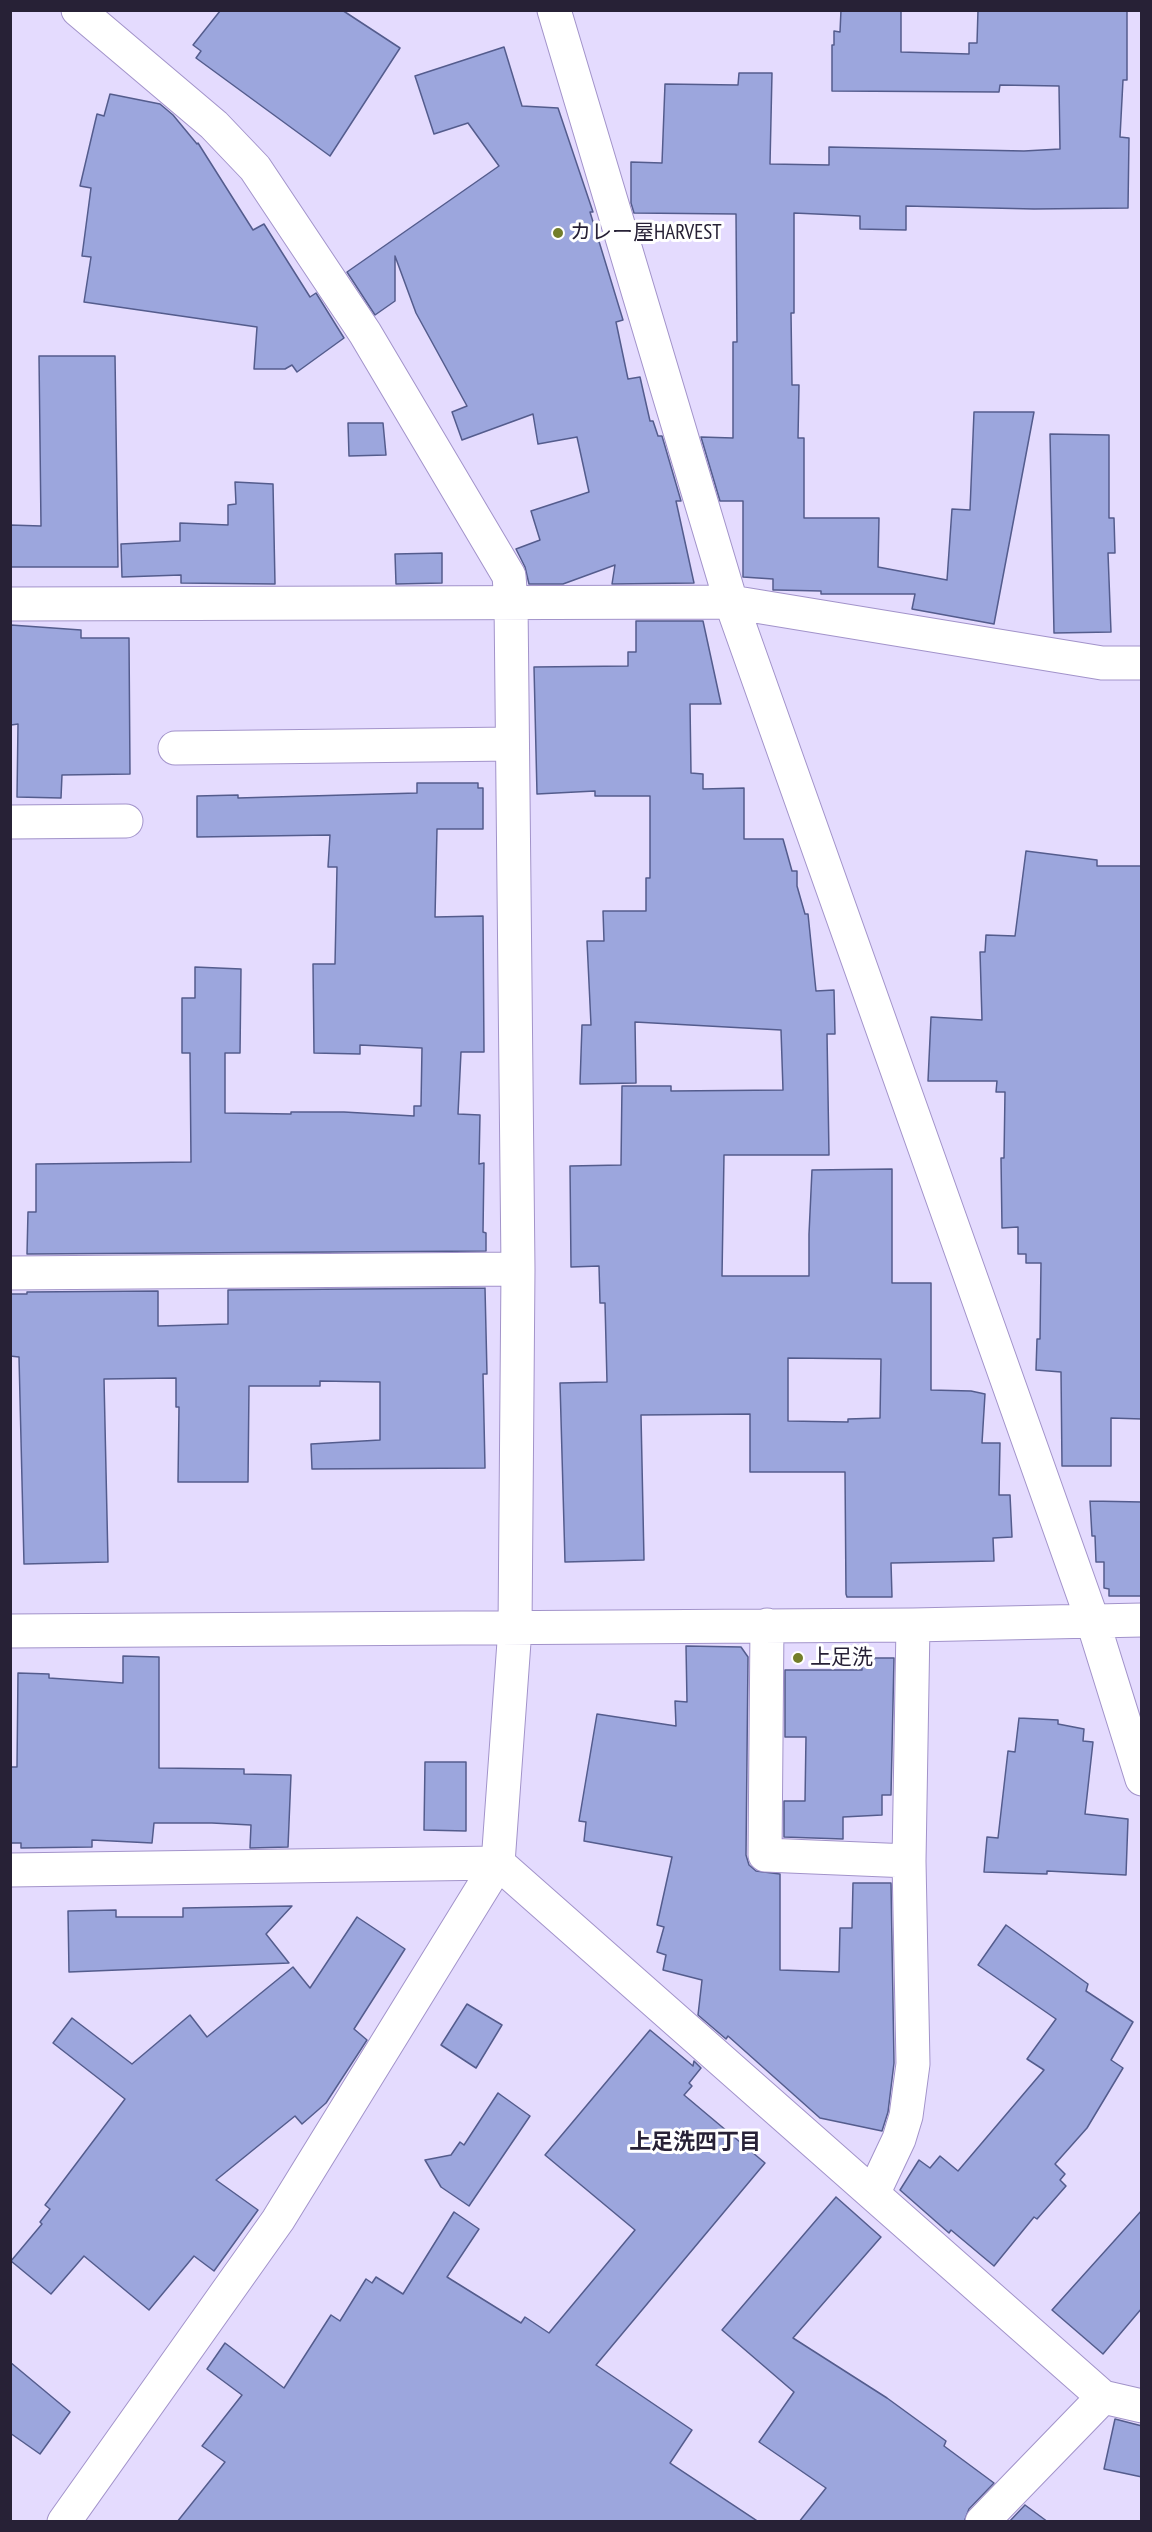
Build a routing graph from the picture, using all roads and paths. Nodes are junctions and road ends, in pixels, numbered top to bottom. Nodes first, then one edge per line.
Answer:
1 (78, 10) edge
2 (554, 10) edge
3 (511, 602) junction
4 (731, 602) junction
5 (10, 604) edge
6 (1142, 663) edge
7 (512, 744) junction
8 (175, 748) dead end
9 (126, 821) dead end
10 (10, 822) edge
11 (518, 1269) junction
12 (10, 1273) edge
13 (1142, 1620) edge
14 (1093, 1622) junction
15 (767, 1625) junction
16 (913, 1625) junction
17 (515, 1628) junction
18 (10, 1631) edge
19 (1142, 1779) edge
20 (909, 1860) junction
21 (498, 1863) junction
22 (10, 1870) edge
23 (873, 2194) junction
24 (1103, 2397) junction
25 (1142, 2406) edge
26 (64, 2522) edge
27 (982, 2522) edge

1 - 3 street
2 - 4 street
3 - 4 street
3 - 5 street
3 - 7 street
4 - 6 street
4 - 14 street
7 - 8 street
7 - 11 street
9 - 10 street
11 - 12 street
11 - 17 street
13 - 14 street
14 - 16 street
14 - 19 street
15 - 16 street
15 - 17 street
15 - 20 street
16 - 20 street
17 - 18 street
17 - 21 street
20 - 23 street
21 - 22 street
21 - 23 street
21 - 26 street
23 - 24 street
24 - 25 street
24 - 27 street

